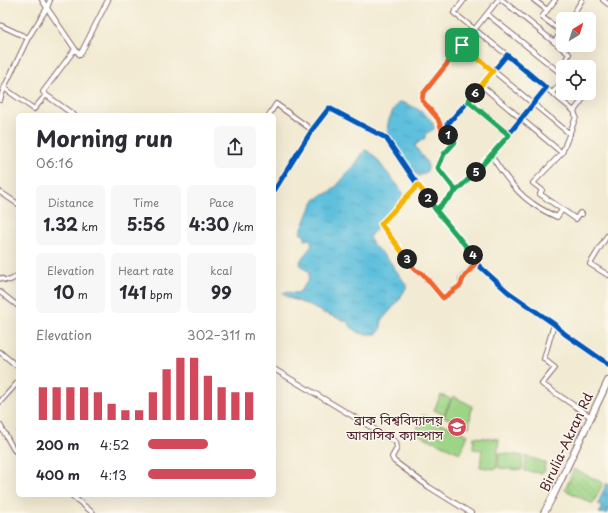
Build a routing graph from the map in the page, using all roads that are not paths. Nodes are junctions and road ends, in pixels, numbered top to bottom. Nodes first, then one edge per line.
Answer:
1 (42, 0) edge
2 (50, 0) edge
3 (108, 0) edge
4 (498, 0) edge
5 (502, 0) edge
6 (534, 0) edge
7 (555, 0) edge
8 (582, 0) edge
9 (603, 0) edge
10 (462, 1) edge
11 (608, 4) edge
12 (47, 8) junction
13 (547, 10) junction
14 (574, 12) edge
15 (487, 14) junction
16 (0, 25) edge
17 (556, 27) edge
18 (475, 29) junction
19 (28, 38) junction
20 (556, 39) edge
21 (554, 42) junction
22 (462, 45) junction
23 (75, 49) junction
24 (507, 55) junction
25 (566, 60) edge
26 (556, 70) edge
27 (493, 71) junction
28 (482, 85) junction
29 (546, 88) junction
30 (3, 89) edge
31 (556, 89) edge
32 (552, 93) junction
33 (46, 95) junction
34 (0, 100) edge
35 (583, 100) edge
36 (468, 101) junction
37 (534, 104) junction
38 (574, 111) junction
39 (71, 113) edge
40 (270, 113) edge
41 (522, 119) junction
42 (312, 130) junction
43 (442, 130) junction
44 (570, 134) junction
45 (509, 135) junction
46 (562, 153) junction
47 (491, 155) junction
48 (418, 185) junction
49 (276, 187) edge
50 (456, 191) junction
51 (0, 192) edge
52 (16, 203) edge
53 (436, 210) junction
54 (562, 210) junction
55 (582, 214) dead end
56 (608, 236) edge
57 (476, 263) junction
58 (608, 275) edge
59 (0, 278) edge
60 (16, 278) edge
61 (0, 292) edge
62 (16, 304) edge
63 (554, 324) junction
64 (0, 352) edge
65 (608, 364) edge
66 (16, 365) edge
67 (276, 370) edge
68 (608, 380) edge
69 (16, 384) edge
70 (0, 402) edge
71 (591, 417) junction
72 (0, 425) edge
73 (16, 452) edge
74 (73, 497) edge
75 (93, 513) edge
76 (471, 513) edge
77 (544, 513) edge

1 - 12 street
2 - 12 street
3 - 23 street
4 - 15 street
5 - 21 street
6 - 13 street
7 - 13 street
8 - 14 street
9 - 11 street
10 - 18 street
12 - 19 street
12 - 23 street
13 - 17 street
15 - 18 street
15 - 26 street
16 - 19 street
18 - 22 street
18 - 24 street
19 - 30 street
20 - 21 street
21 - 25 street
22 - 27 street
22 - 43 street
23 - 33 street
24 - 27 street
24 - 29 street
27 - 28 street
27 - 37 street
28 - 36 street
28 - 41 street
29 - 32 street
29 - 37 street
30 - 33 street
30 - 34 street
31 - 32 street
32 - 38 street
33 - 39 street
35 - 38 street
36 - 43 street
36 - 45 street
37 - 41 street
37 - 44 street
38 - 44 street
40 - 42 street
41 - 45 street
41 - 46 street
42 - 48 street
42 - 49 street
43 - 50 street
44 - 46 street
45 - 47 street
46 - 54 street
47 - 50 street
47 - 54 street
48 - 53 street
48 - 57 street
50 - 53 street
51 - 52 street
53 - 57 street
54 - 55 street
56 - 58 street
57 - 63 street
59 - 60 street
61 - 62 street
63 - 65 street
63 - 71 street
64 - 66 street
67 - 76 street
68 - 71 highway, Birulia-Akran Rd
69 - 70 street
71 - 77 highway, Birulia-Akran Rd
72 - 73 street
74 - 75 street

